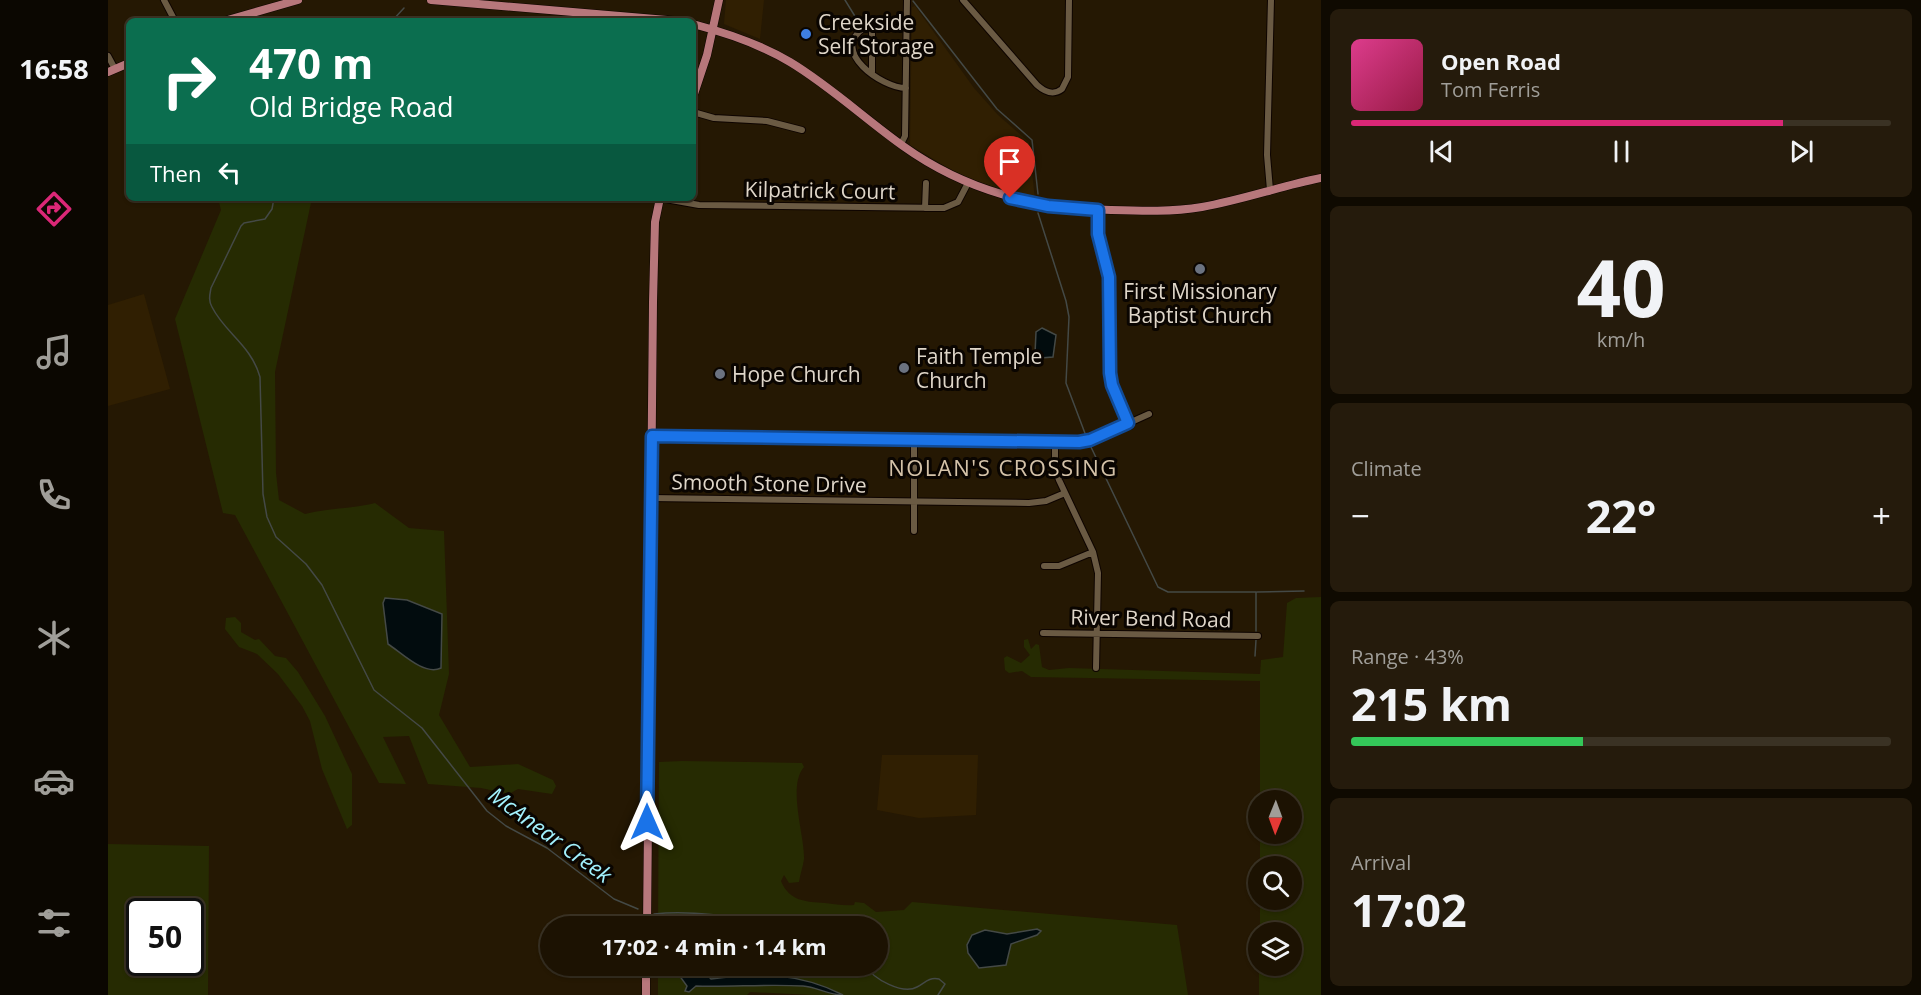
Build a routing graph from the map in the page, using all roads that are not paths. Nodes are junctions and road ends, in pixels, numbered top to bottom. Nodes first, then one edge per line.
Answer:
1 (164, 0) edge
2 (298, 0) edge
3 (431, 0) edge
4 (719, 0) edge
5 (908, 0) edge
6 (963, 0) edge
7 (1069, 0) edge
8 (1271, 0) edge
9 (173, 18) edge
10 (235, 18) edge
11 (644, 18) edge
12 (696, 25) edge
13 (872, 27) junction
14 (907, 28) junction
15 (713, 30) junction
16 (108, 56) edge
17 (126, 64) edge
18 (112, 71) edge
19 (872, 72) junction
20 (696, 87) edge
21 (906, 88) junction
22 (696, 113) edge
23 (802, 130) dead end
24 (901, 144) junction
25 (1321, 178) edge
26 (926, 183) dead end
27 (968, 183) junction
28 (1270, 190) junction
29 (660, 201) edge
30 (677, 201) edge
31 (925, 208) junction
32 (1098, 210) junction
33 (1149, 414) dead end
34 (1129, 425) junction
35 (652, 436) junction
36 (914, 439) junction
37 (1055, 441) junction
38 (1065, 493) junction
39 (650, 498) junction
40 (914, 502) junction
41 (914, 531) dead end
42 (1093, 552) junction
43 (1044, 566) dead end
44 (1043, 633) dead end
45 (1097, 634) junction
46 (1258, 636) dead end
47 (1096, 668) dead end
48 (646, 916) edge
49 (646, 976) edge
50 (646, 995) edge

1 - 9 street
2 - 10 main road
3 - 11 main road
4 - 15 main road
5 - 14 street
6 - 7 street
8 - 28 street
12 - 15 main road
13 - 14 street
13 - 19 street
13 - 19 street
14 - 21 street
15 - 20 main road
15 - 24 main road
16 - 18 street
17 - 18 main road
19 - 21 street
21 - 24 street
22 - 23 street
24 - 27 main road
25 - 28 main road
26 - 31 street
27 - 31 street, Kilpatrick Court
27 - 32 main road
28 - 32 main road
29 - 35 main road
30 - 31 street, Kilpatrick Court
32 - 34 street
33 - 34 street
34 - 37 street
35 - 36 street
35 - 39 main road
36 - 37 street
36 - 40 street
37 - 38 street
38 - 40 street, Smooth Stone Drive
38 - 42 street
39 - 40 street, Smooth Stone Drive
39 - 48 main road
40 - 41 street
42 - 43 street
42 - 45 street
44 - 45 street, River Bend Road
45 - 46 street, River Bend Road
45 - 47 street
49 - 50 main road

